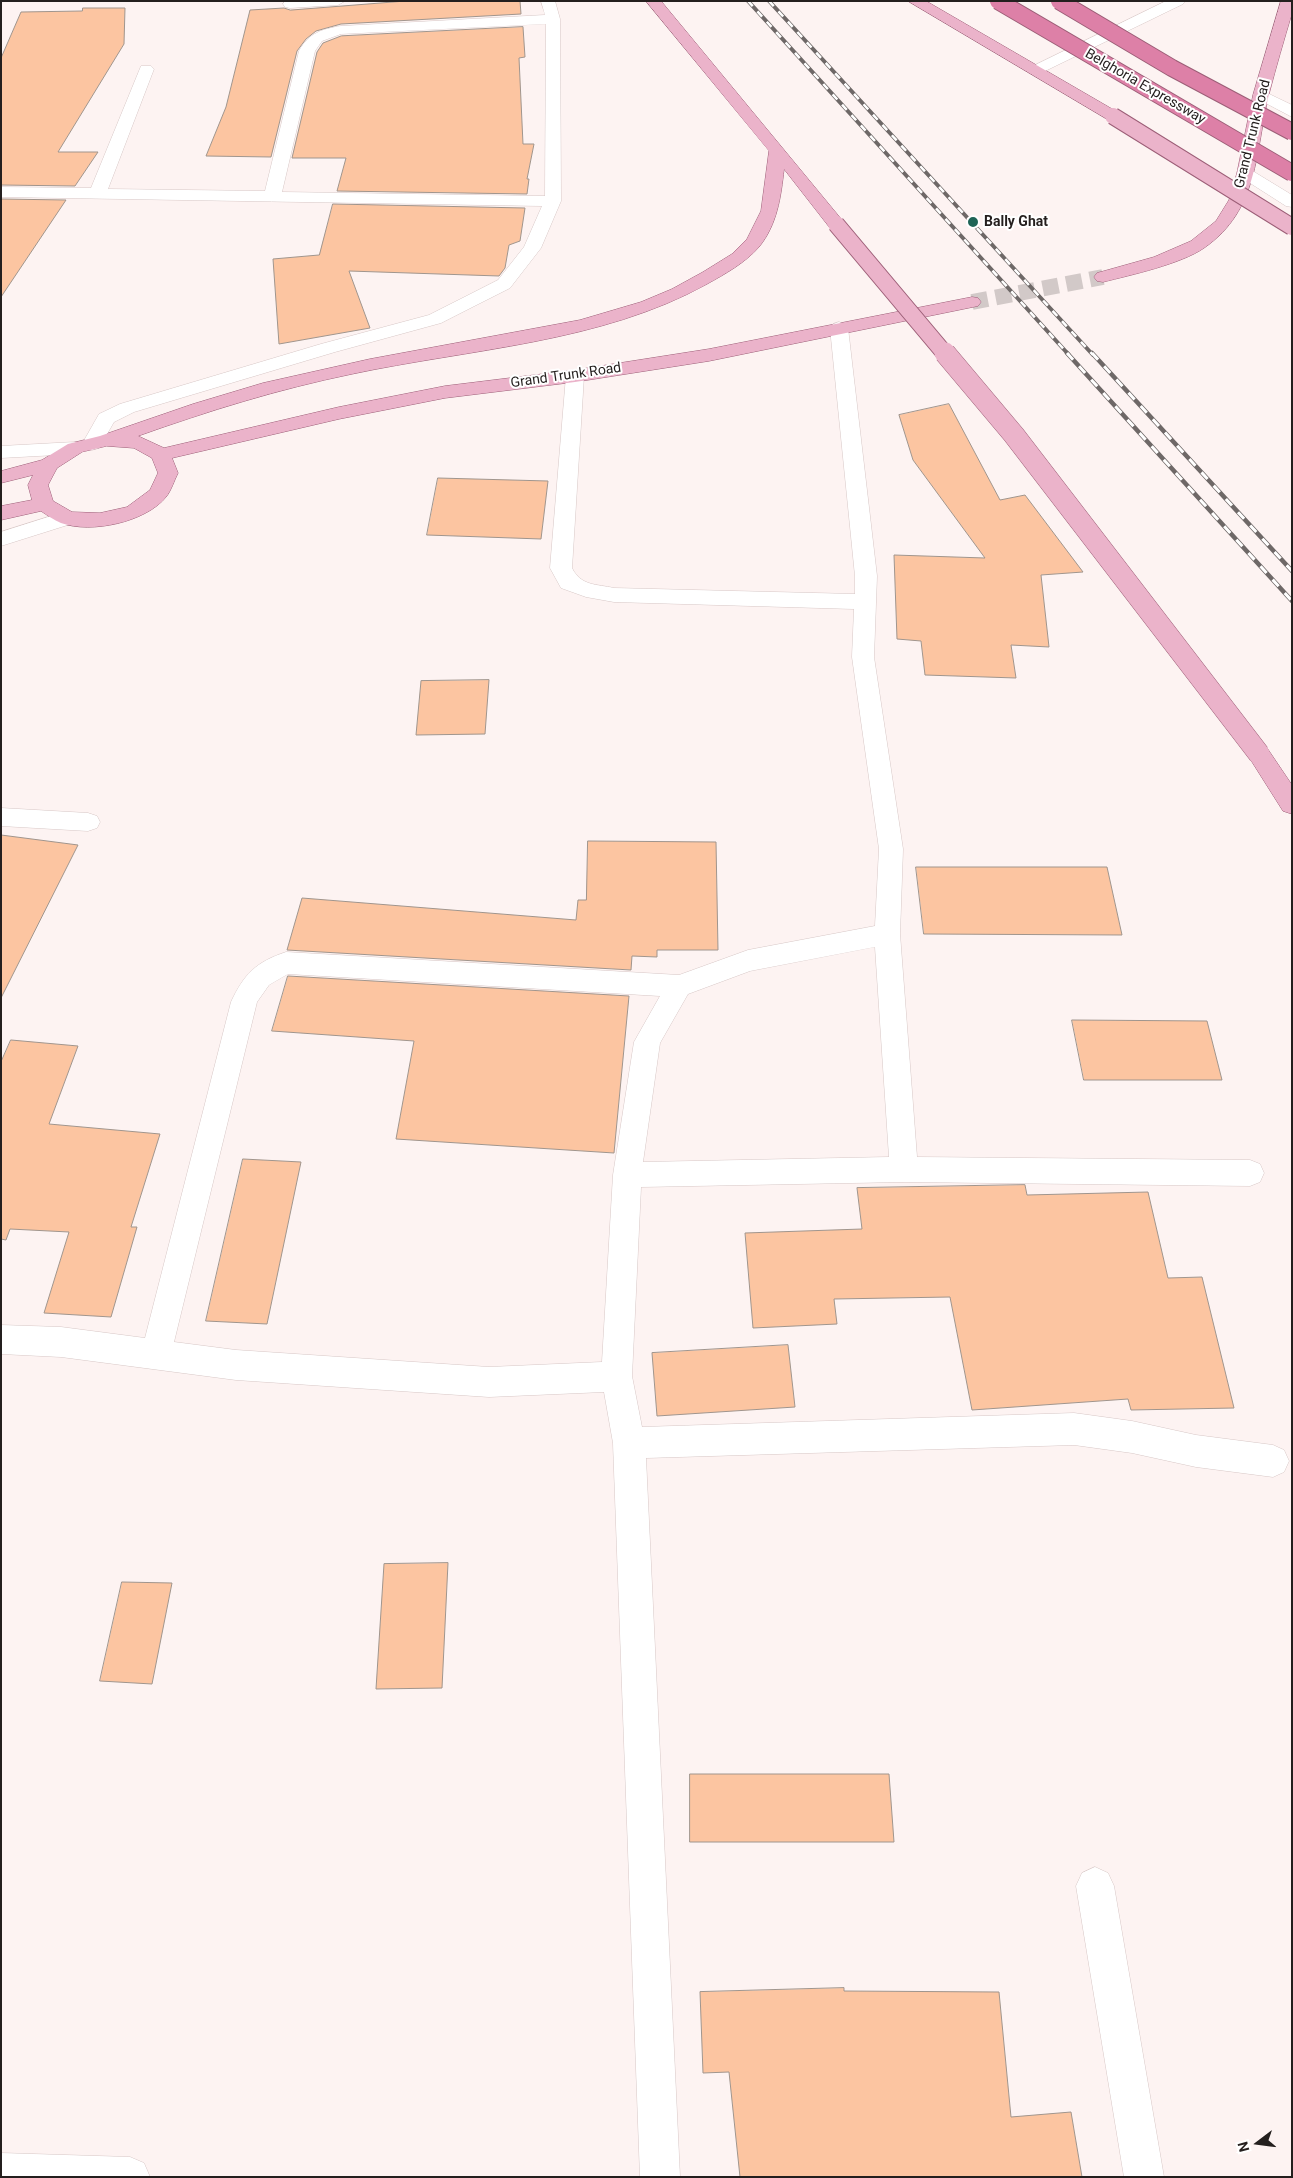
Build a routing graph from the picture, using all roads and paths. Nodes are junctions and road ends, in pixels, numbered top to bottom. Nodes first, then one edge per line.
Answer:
1 (338, 1) edge
2 (548, 1) edge
3 (654, 1) edge
4 (915, 1) edge
5 (998, 1) edge
6 (1060, 1) edge
7 (1178, 1) edge
8 (1288, 1) edge
9 (290, 4) dead end
10 (553, 19) junction
11 (146, 69) dead end
12 (1036, 70) junction
13 (1261, 95) junction
14 (1292, 112) edge
15 (1292, 132) edge
16 (777, 150) junction
17 (1245, 172) junction
18 (1292, 173) edge
19 (1, 192) edge
20 (98, 193) junction
21 (272, 197) junction
22 (553, 202) junction
23 (1292, 202) edge
24 (1292, 227) edge
25 (1103, 277) tunnel mouth
26 (972, 302) tunnel mouth
27 (839, 328) junction
28 (575, 376) junction
29 (91, 444) junction
30 (1, 452) edge
31 (161, 455) junction
32 (49, 464) junction
33 (1, 477) edge
34 (44, 504) junction
35 (1, 513) edge
36 (67, 518) junction
37 (1, 539) edge
38 (865, 602) junction
39 (1292, 805) edge
40 (1, 817) edge
41 (88, 822) dead end
42 (887, 934) junction
43 (679, 986) junction
44 (904, 1169) junction
45 (1250, 1173) dead end
46 (627, 1176) junction
47 (1, 1339) edge
48 (156, 1354) junction
49 (617, 1376) junction
50 (629, 1443) junction
51 (1273, 1461) dead end
52 (1095, 1886) dead end
53 (1, 2173) edge
54 (130, 2177) edge
55 (660, 2177) edge
56 (1144, 2177) edge

1 - 9 street
2 - 10 street
3 - 16 main road
4 - 12 main road
5 - 18 highway, Belghoria Expressway, bridge
6 - 15 highway, Belghoria Expressway, bridge
7 - 12 street
8 - 13 main road, Grand Trunk Road
10 - 21 street
10 - 22 street
11 - 20 street
12 - 24 main road, bridge
13 - 14 street
13 - 17 main road, Grand Trunk Road
16 - 29 main road
16 - 39 main road, bridge
17 - 23 street
17 - 25 main road, Grand Trunk Road
19 - 20 street
20 - 21 street
21 - 22 street
22 - 29 street
26 - 27 main road, Grand Trunk Road
27 - 28 main road, Grand Trunk Road
27 - 38 street
28 - 31 main road, Grand Trunk Road
28 - 38 street
29 - 30 street
29 - 31 main road
29 - 32 main road
31 - 36 main road
32 - 33 main road
32 - 34 main road
34 - 35 main road
34 - 36 main road
36 - 37 street
38 - 42 street
40 - 41 street
42 - 43 street
42 - 44 street
43 - 46 street
43 - 48 street
44 - 45 street
44 - 46 street
46 - 49 street
47 - 48 street
48 - 49 street
49 - 50 street
50 - 51 street
50 - 55 street
52 - 56 street
53 - 54 street

